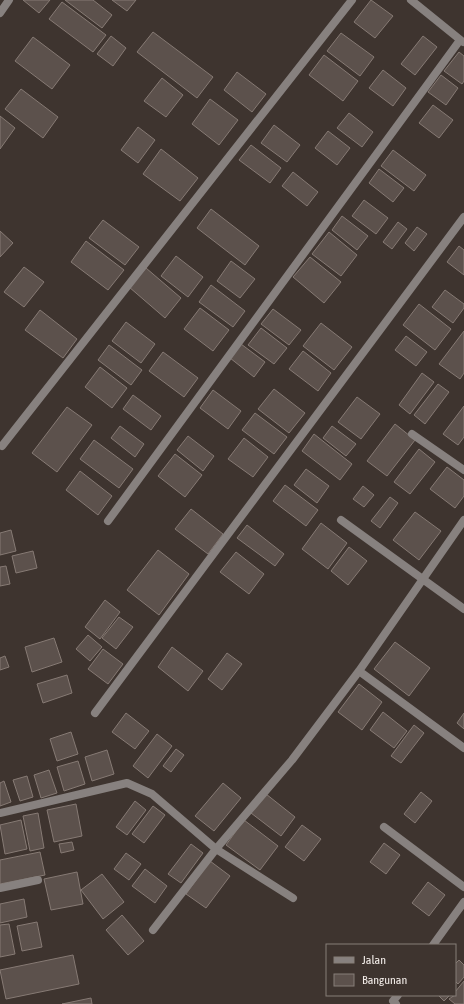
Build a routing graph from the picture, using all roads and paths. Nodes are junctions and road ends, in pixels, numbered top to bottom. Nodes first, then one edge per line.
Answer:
1 (9, 0) edge
2 (352, 0) edge
3 (411, 0) edge
4 (0, 13) edge
5 (462, 41) edge
6 (464, 217) edge
7 (412, 434) dead end
8 (2, 446) dead end
9 (464, 470) edge
10 (341, 520) dead end
11 (464, 520) edge
12 (108, 521) dead end
13 (424, 579) junction
14 (464, 609) edge
15 (359, 671) junction
16 (95, 713) dead end
17 (464, 748) edge
18 (0, 813) edge
19 (384, 827) dead end
20 (216, 849) junction
21 (38, 880) dead end
22 (464, 886) edge
23 (0, 888) edge
24 (293, 898) dead end
25 (464, 902) edge
26 (153, 930) dead end
27 (434, 944) edge
28 (397, 996) edge
29 (396, 1004) edge

1 - 4 street
2 - 8 street
3 - 5 street
5 - 12 street
6 - 16 street
7 - 9 street
10 - 13 street
11 - 13 street
13 - 14 street
13 - 15 street
15 - 17 street
15 - 20 street
18 - 20 street
19 - 22 street
20 - 24 street
20 - 26 street
21 - 23 street
25 - 27 street
28 - 29 street

